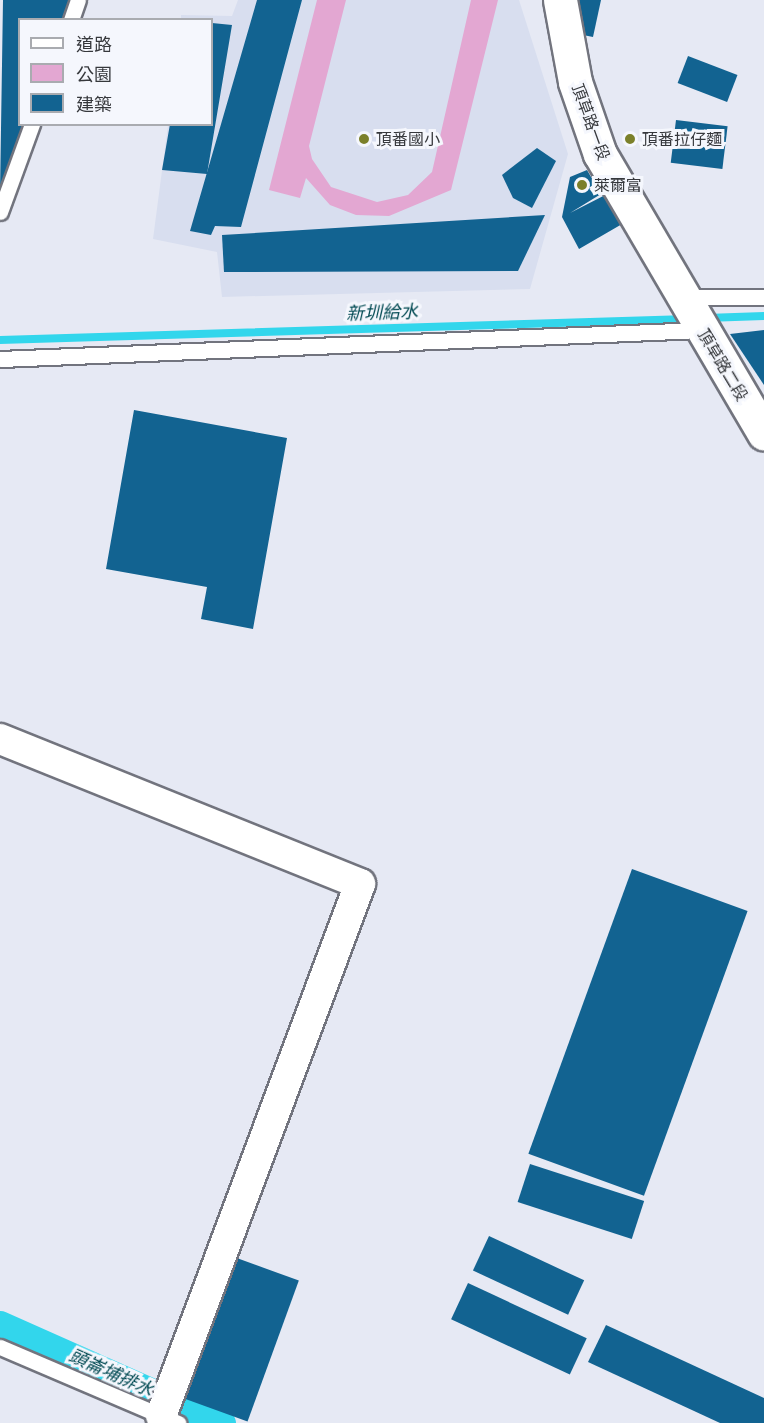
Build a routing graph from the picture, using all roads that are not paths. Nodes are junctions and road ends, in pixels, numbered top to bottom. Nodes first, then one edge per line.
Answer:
1 (78, 0) edge
2 (560, 0) edge
3 (72, 18) edge
4 (31, 126) edge
5 (0, 212) edge
6 (682, 297) junction
7 (764, 297) edge
8 (701, 330) junction
9 (0, 359) edge
10 (764, 433) edge
11 (0, 739) edge
12 (0, 1347) edge
13 (169, 1419) edge

1 - 3 lane
2 - 6 street, 頂草路一段
4 - 5 lane
6 - 7 lane
6 - 8 street, 頂草路二段
8 - 9 lane
8 - 10 street, 頂草路二段
11 - 13 street
12 - 13 lane

